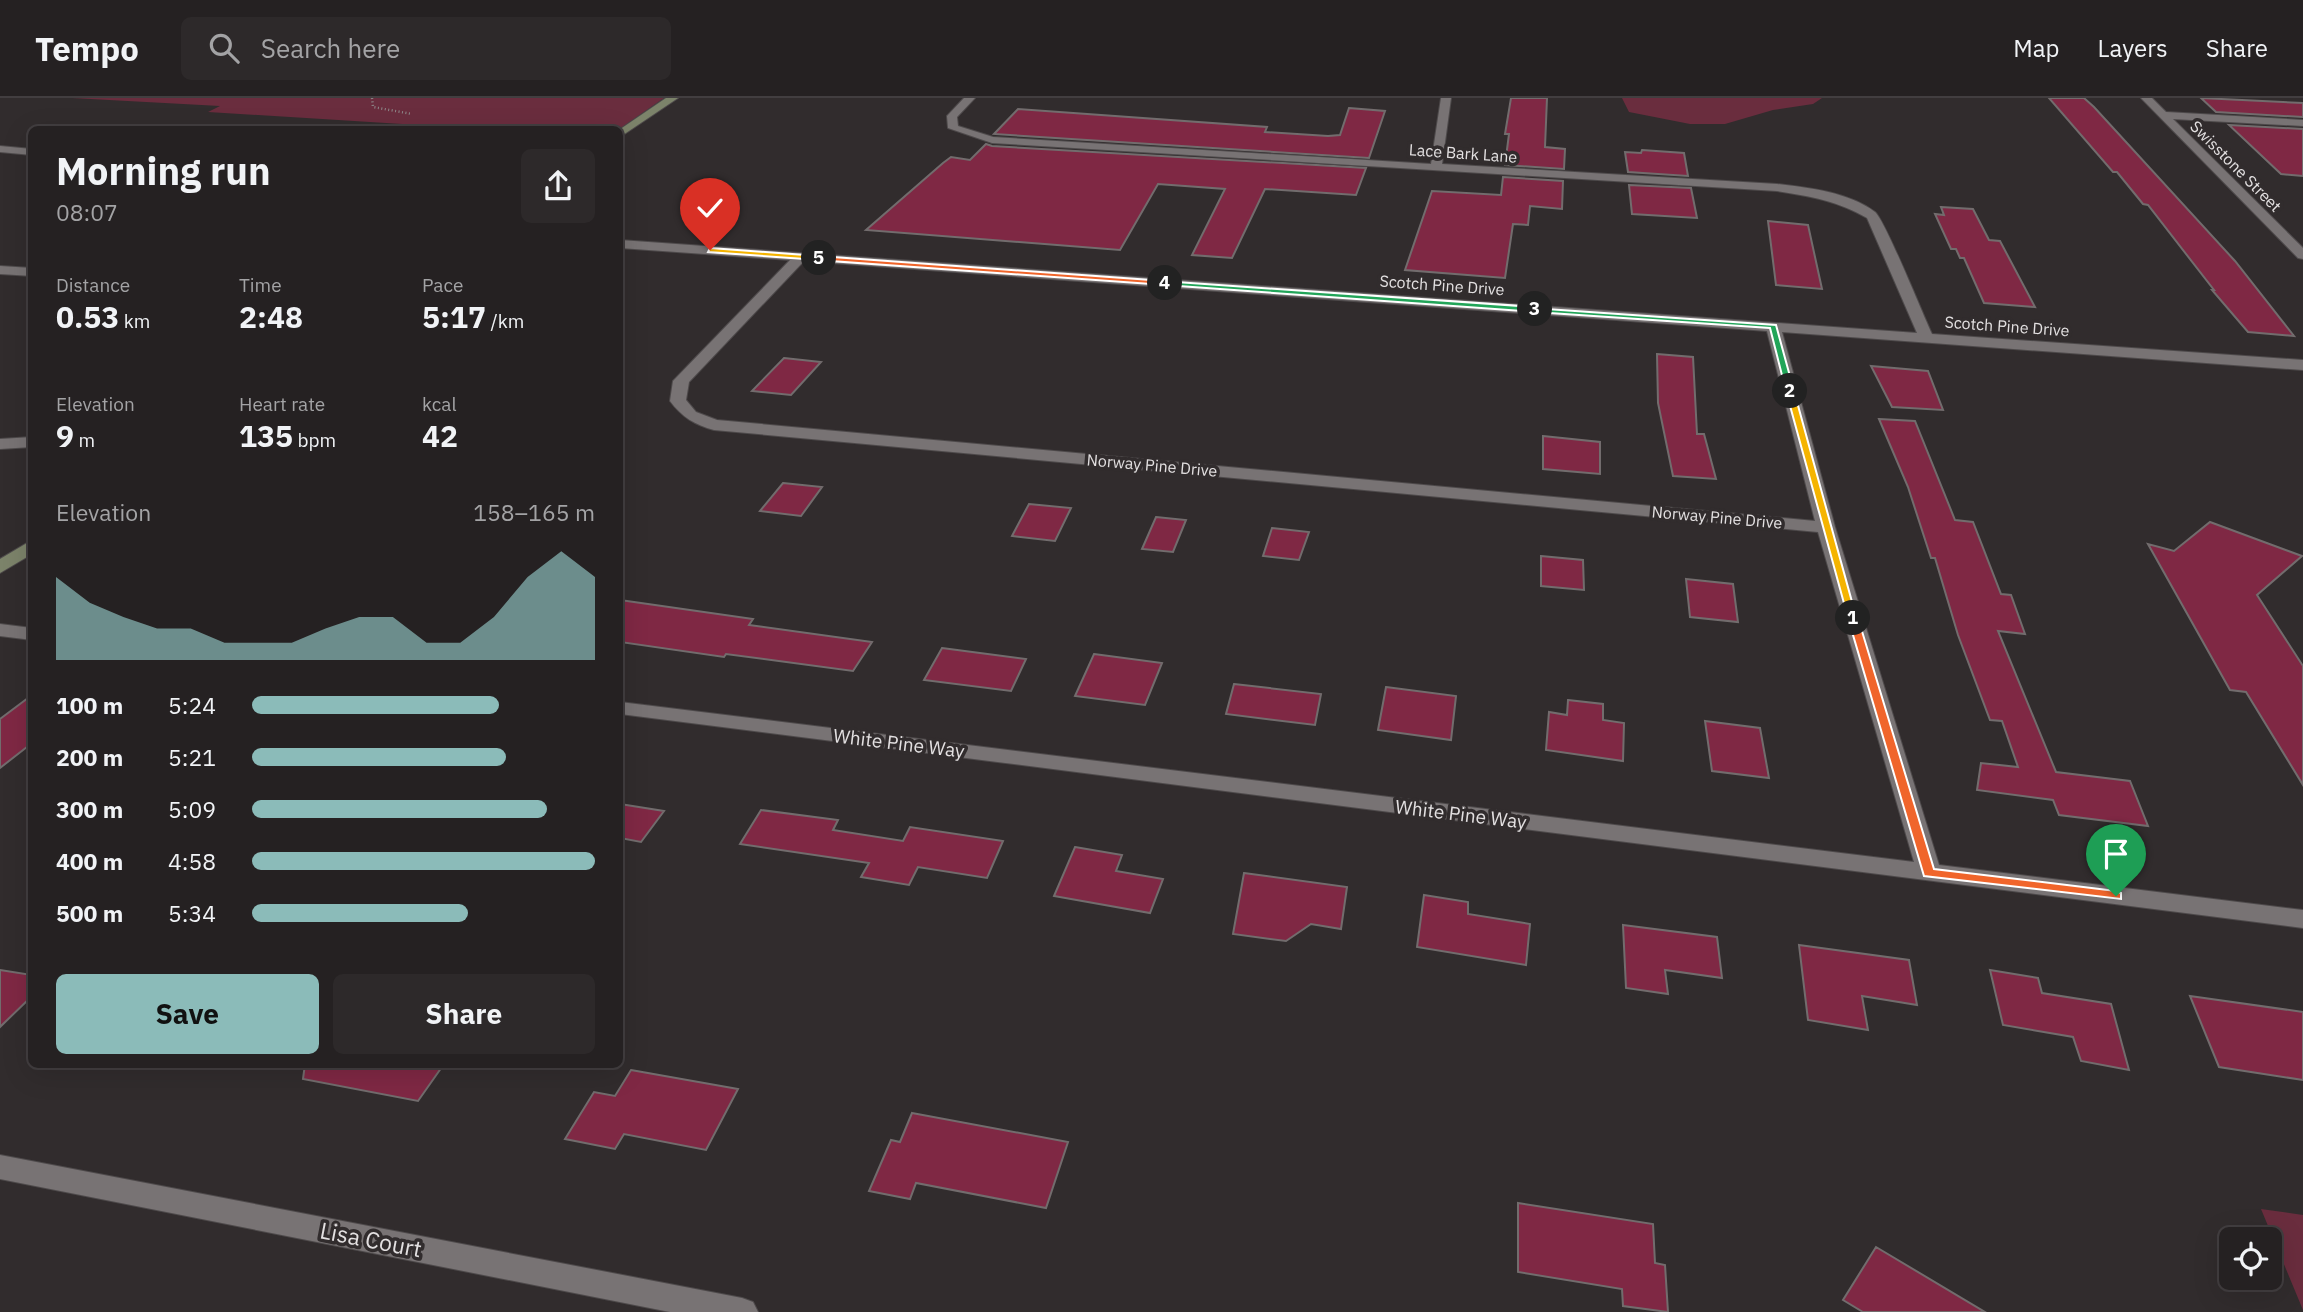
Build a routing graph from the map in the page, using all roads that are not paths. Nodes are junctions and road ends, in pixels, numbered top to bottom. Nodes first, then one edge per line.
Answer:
1 (673, 98) edge
2 (970, 98) edge
3 (1446, 98) edge
4 (2146, 98) edge
5 (2163, 115) junction
6 (2303, 123) edge
7 (623, 132) edge
8 (0, 149) edge
9 (28, 152) edge
10 (1436, 167) junction
11 (623, 244) edge
12 (2303, 256) edge
13 (801, 257) junction
14 (0, 270) edge
15 (28, 272) edge
16 (1773, 326) junction
17 (1926, 337) junction
18 (2303, 365) edge
19 (28, 442) edge
20 (0, 444) edge
21 (1826, 527) junction
22 (28, 547) edge
23 (0, 567) edge
24 (0, 630) edge
25 (28, 634) edge
26 (623, 708) edge
27 (1929, 872) junction
28 (2303, 919) edge
29 (0, 1167) edge
30 (742, 1312) edge

1 - 7 street
2 - 10 street, Lace Bark Lane
3 - 10 street
4 - 5 street, Swisstone Street
5 - 6 street
5 - 12 street, Swisstone Street
8 - 9 street
10 - 17 street, Lace Bark Lane
11 - 13 street, Scotch Pine Drive
13 - 16 street, Scotch Pine Drive
13 - 21 street, Norway Pine Drive
14 - 15 street
16 - 17 street, Scotch Pine Drive
16 - 21 street
17 - 18 street, Scotch Pine Drive
19 - 20 street
21 - 27 street
22 - 23 street
24 - 25 street
26 - 27 street, White Pine Way
27 - 28 street, White Pine Way
29 - 30 street, Lisa Court

